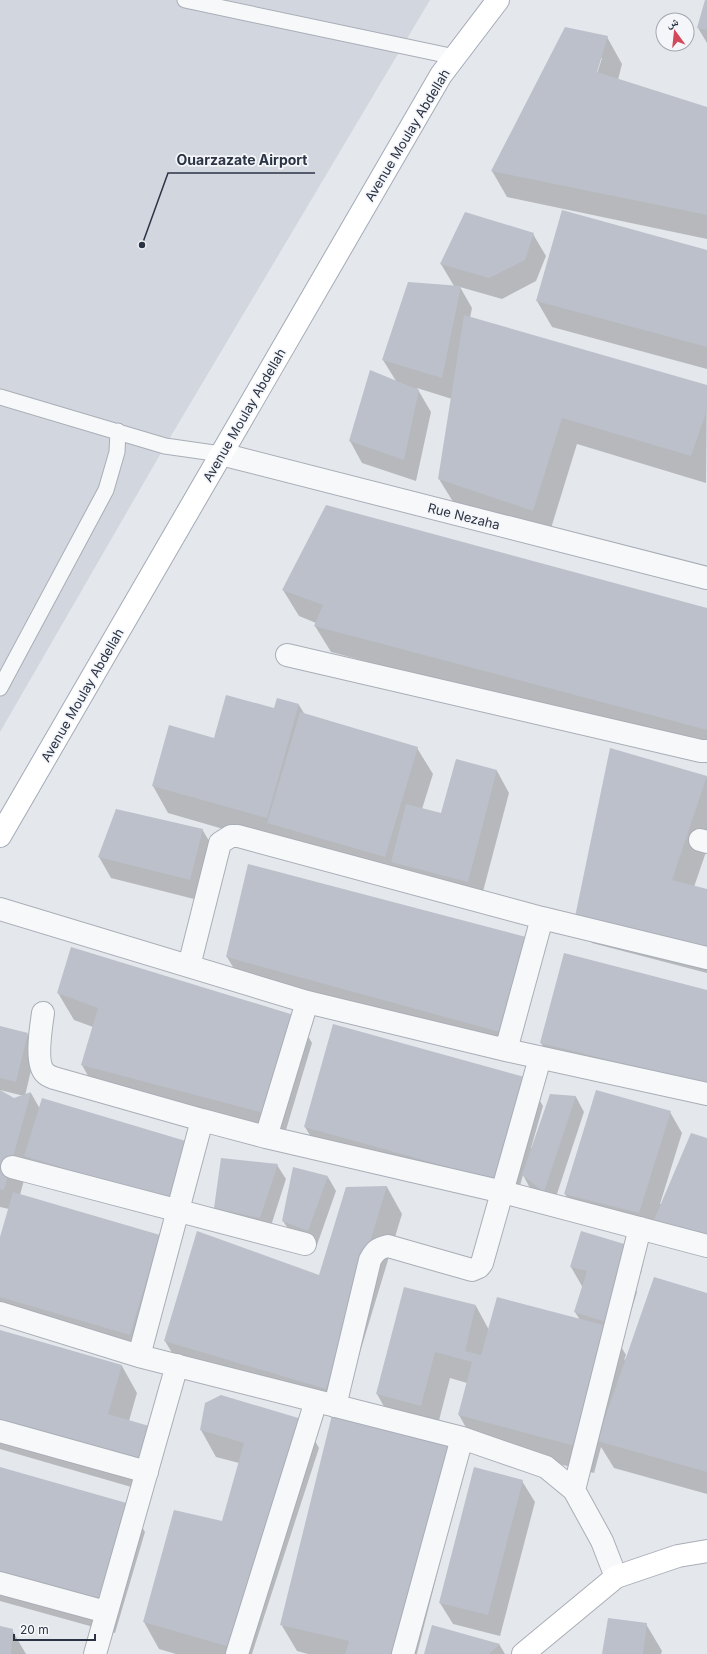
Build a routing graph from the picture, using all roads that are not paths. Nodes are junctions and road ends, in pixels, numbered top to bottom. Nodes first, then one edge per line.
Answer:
1 (185, 0) edge
2 (498, 0) edge
3 (455, 57) junction
4 (0, 397) edge
5 (118, 431) junction
6 (221, 454) junction
7 (707, 578) edge
8 (287, 655) dead end
9 (0, 688) edge
10 (707, 751) edge
11 (0, 836) edge
12 (0, 909) edge
13 (542, 918) junction
14 (707, 958) edge
15 (189, 966) junction
16 (307, 1002) junction
17 (43, 1013) dead end
18 (506, 1050) junction
19 (540, 1058) junction
20 (707, 1094) edge
21 (202, 1120) junction
22 (266, 1138) junction
23 (12, 1168) dead end
24 (503, 1192) junction
25 (178, 1211) junction
26 (640, 1228) junction
27 (305, 1244) dead end
28 (707, 1246) edge
29 (0, 1313) edge
30 (139, 1356) junction
31 (177, 1365) junction
32 (326, 1403) junction
33 (0, 1431) edge
34 (462, 1438) junction
35 (147, 1472) junction
36 (574, 1490) junction
37 (707, 1551) edge
38 (616, 1577) junction
39 (0, 1583) edge
40 (106, 1612) junction
41 (95, 1654) edge
42 (237, 1654) edge
43 (403, 1654) edge
44 (523, 1654) edge

1 - 3 lane
2 - 3 main road, Avenue Moulay Abdellah
3 - 6 main road, Avenue Moulay Abdellah
4 - 5 lane
5 - 6 lane
5 - 9 lane
6 - 7 street, Rue Nezaha
6 - 11 main road, Avenue Moulay Abdellah
8 - 10 street
12 - 15 street
13 - 14 street
13 - 15 street
13 - 18 street
15 - 16 street
16 - 18 street
16 - 22 street
17 - 21 street
18 - 19 street
19 - 20 street
19 - 24 street
21 - 22 street
21 - 25 street
22 - 24 street
23 - 25 street
24 - 26 street
24 - 32 street
25 - 27 street
25 - 30 street
26 - 28 street
26 - 36 street
29 - 30 street
30 - 31 street
31 - 32 street
31 - 35 street
32 - 34 street
32 - 42 street
33 - 35 street
34 - 36 street
34 - 43 street
35 - 40 street
36 - 38 street
37 - 38 main road
38 - 44 main road
39 - 40 street
40 - 41 street

